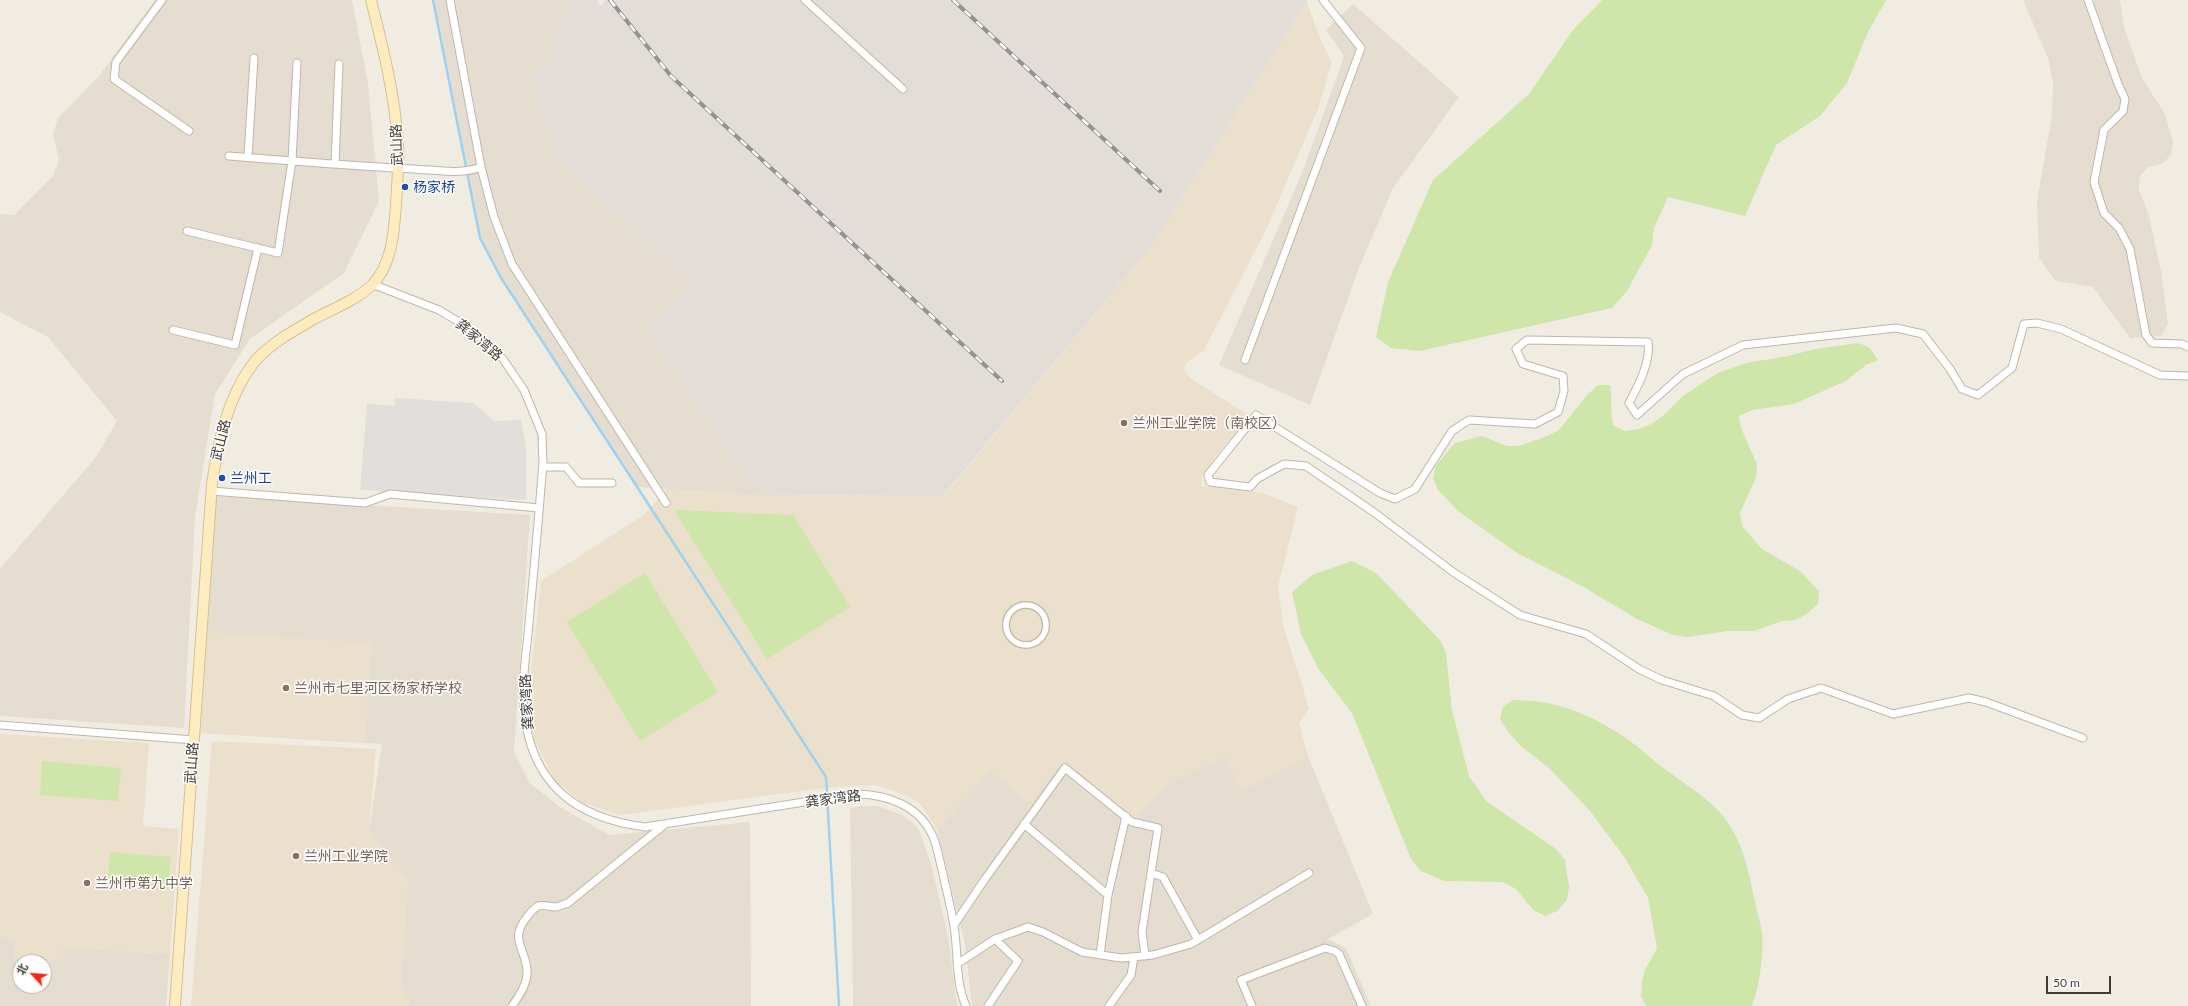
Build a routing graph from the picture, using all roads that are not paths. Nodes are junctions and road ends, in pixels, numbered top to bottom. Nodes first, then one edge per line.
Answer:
1 (162, 0) edge
2 (371, 0) edge
3 (450, 0) edge
4 (804, 0) edge
5 (1323, 0) edge
6 (2088, 0) edge
7 (254, 58) dead end
8 (297, 63) dead end
9 (339, 64) dead end
10 (903, 89) dead end
11 (189, 131) dead end
12 (229, 156) dead end
13 (248, 157) junction
14 (292, 161) junction
15 (335, 164) junction
16 (398, 168) junction
17 (478, 168) junction
18 (187, 231) dead end
19 (258, 248) junction
20 (372, 284) junction
21 (173, 330) dead end
22 (2188, 348) edge
23 (1245, 360) dead end
24 (2188, 376) edge
25 (543, 467) junction
26 (612, 483) dead end
27 (211, 491) junction
28 (666, 503) dead end
29 (539, 508) junction
30 (1028, 645) joint
31 (0, 725) edge
32 (2083, 738) dead end
33 (194, 740) junction
34 (1126, 816) junction
35 (665, 823) junction
36 (1024, 824) junction
37 (1151, 873) junction
38 (1309, 873) dead end
39 (1108, 895) junction
40 (954, 925) junction
41 (995, 939) junction
42 (1198, 940) junction
43 (1100, 954) junction
44 (1145, 956) junction
45 (1134, 957) junction
46 (958, 964) junction
47 (175, 1006) edge
48 (512, 1006) edge
49 (966, 1006) edge
50 (988, 1006) edge
51 (1109, 1006) edge
52 (1252, 1006) edge
53 (1362, 1006) edge

1 - 11 street
2 - 16 main road, 武山路
3 - 17 street
4 - 10 street
5 - 23 street
6 - 22 street
7 - 13 street
8 - 14 street
9 - 15 street
12 - 13 street
13 - 14 street
14 - 15 street
14 - 19 street
15 - 16 street
16 - 17 street
16 - 20 main road, 武山路
17 - 28 street
18 - 19 street
19 - 21 street
20 - 25 street, 龚家湾路
20 - 27 main road, 武山路
24 - 32 street
25 - 26 street
25 - 29 street, 龚家湾路
27 - 29 street
27 - 33 main road, 武山路
29 - 35 street, 龚家湾路
30 - 30 street
31 - 33 street
33 - 47 main road, 武山路
34 - 36 street
34 - 37 street
34 - 39 street
35 - 40 street, 龚家湾路
35 - 48 street
36 - 39 street
36 - 40 street
37 - 42 street
37 - 44 street
38 - 42 street
39 - 43 street
40 - 46 street, 龚家湾路
41 - 43 street
41 - 46 street
41 - 50 street
42 - 44 street
43 - 45 street
44 - 45 street
45 - 51 street
46 - 49 street, 龚家湾路
52 - 53 street

